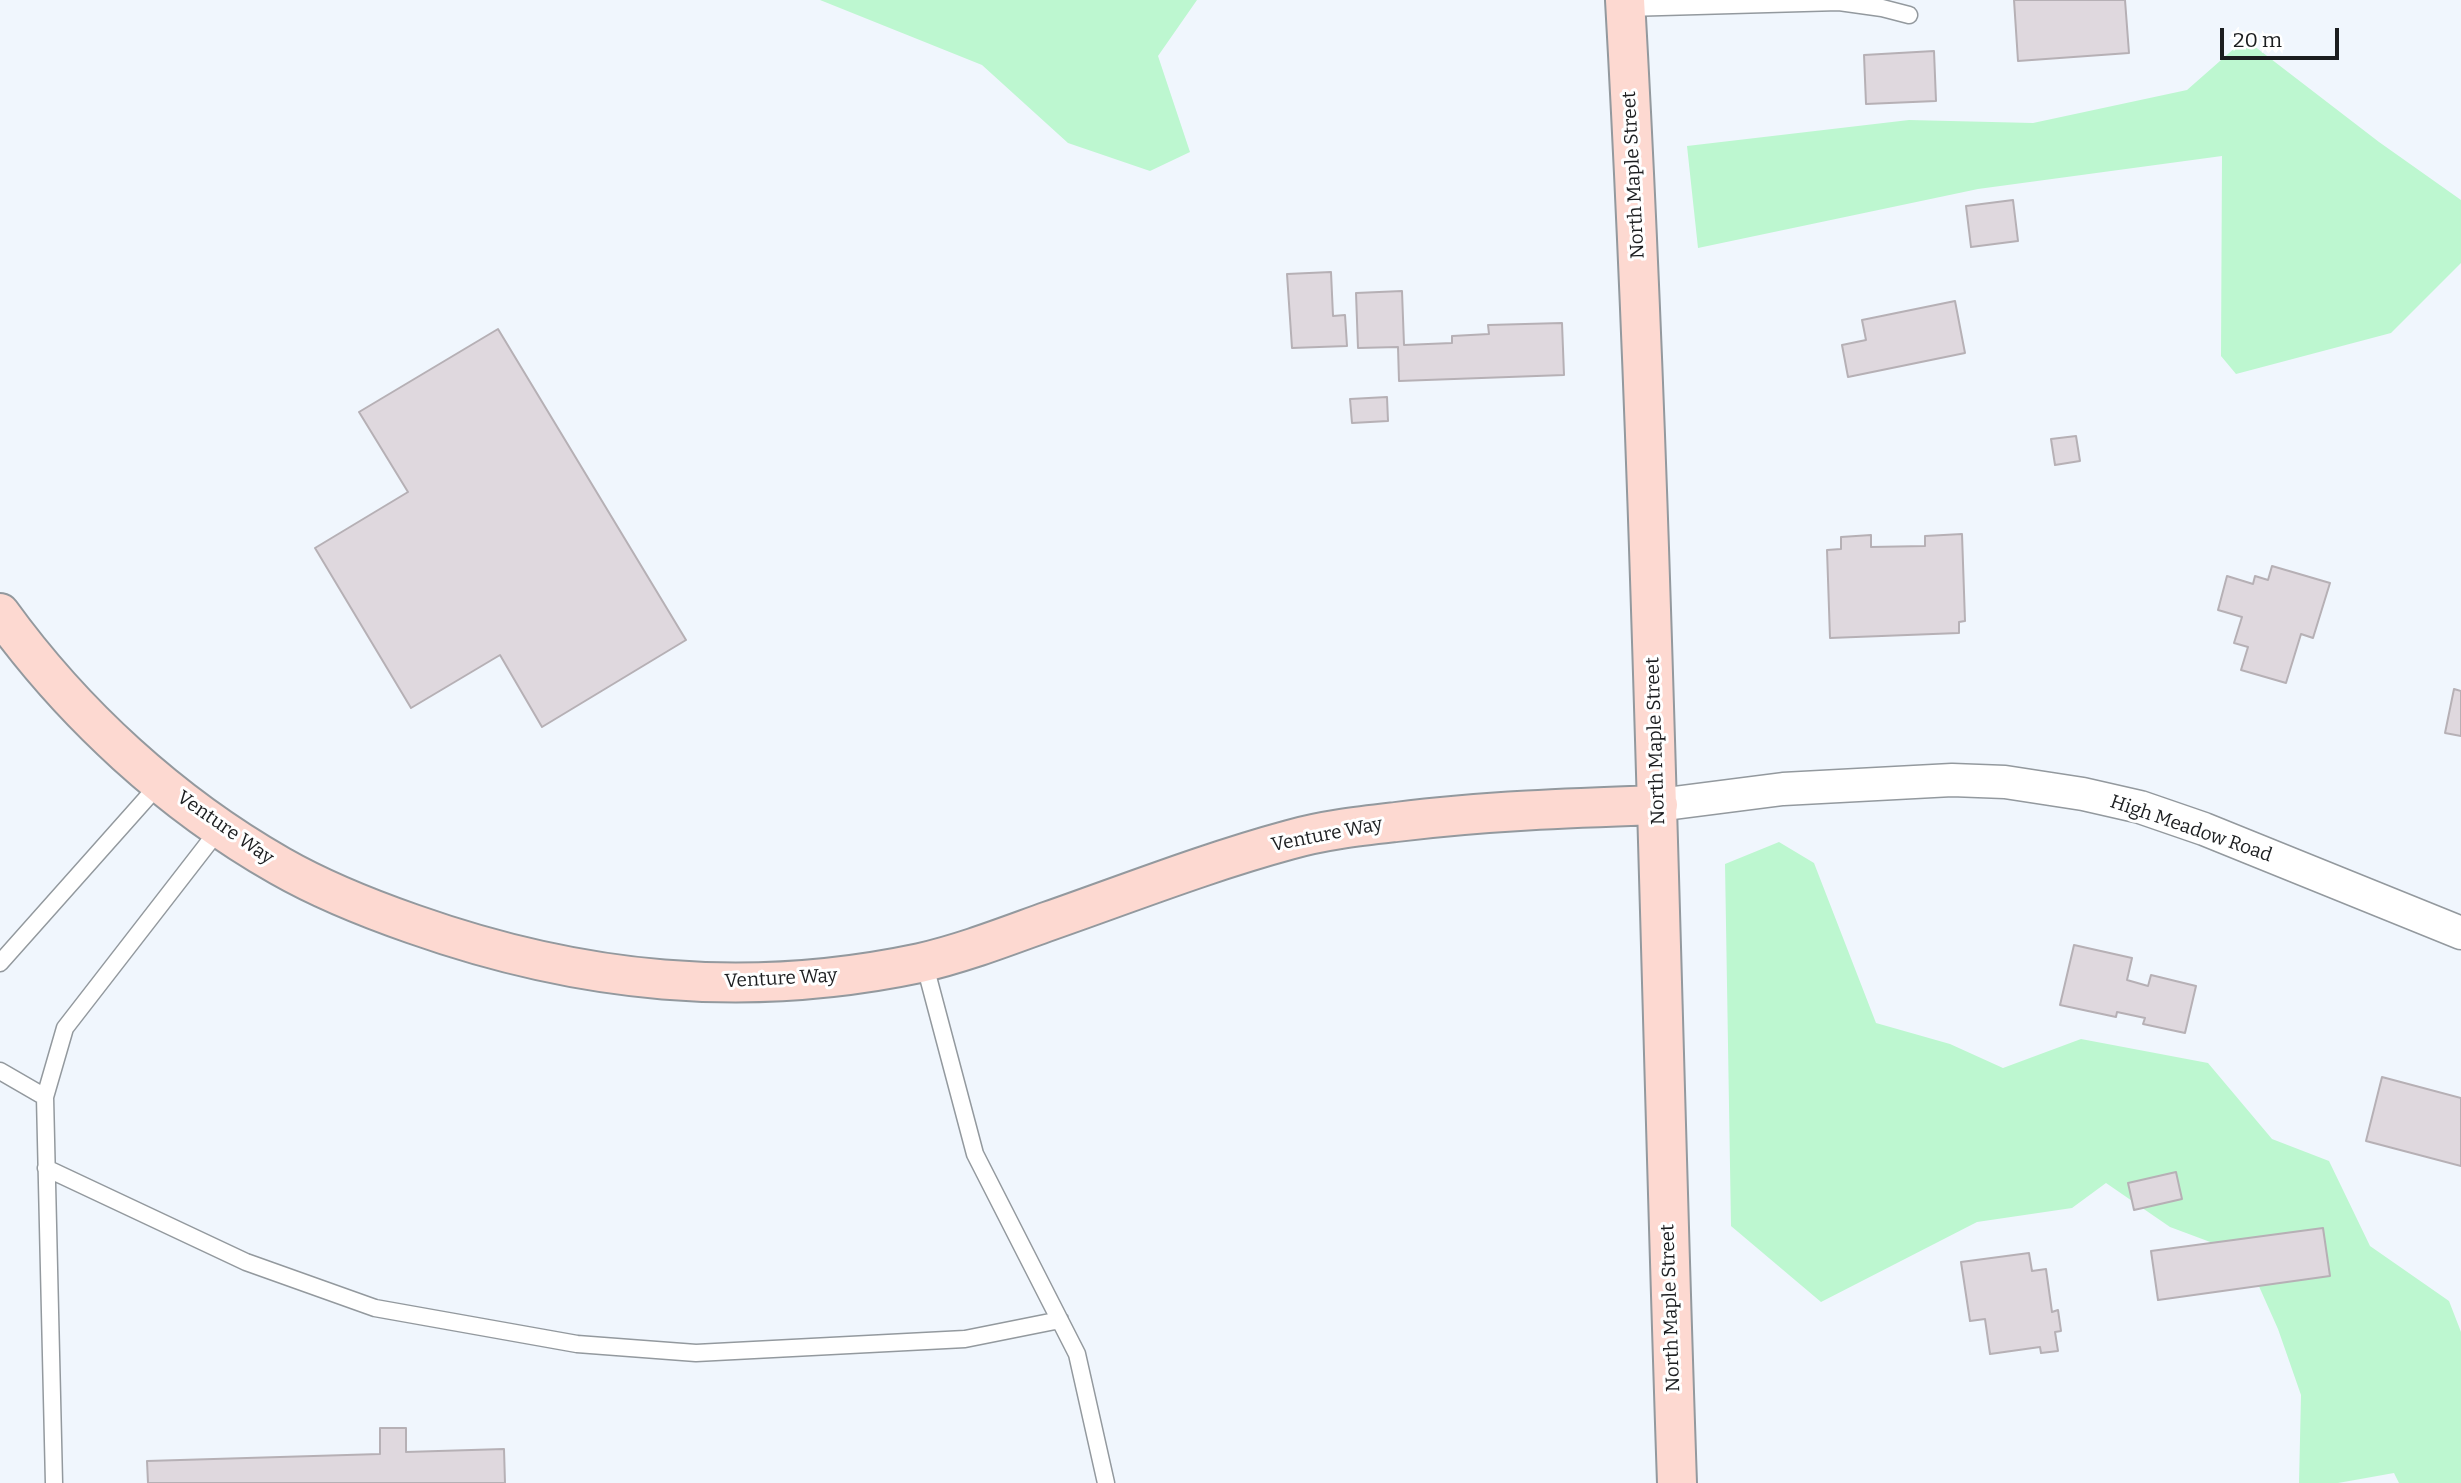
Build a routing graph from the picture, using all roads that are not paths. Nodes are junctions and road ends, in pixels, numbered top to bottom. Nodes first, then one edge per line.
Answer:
1 (1626, 4) edge
2 (1909, 15) dead end
3 (0, 613) edge
4 (161, 782) junction
5 (1658, 805) junction
6 (220, 828) junction
7 (2461, 933) edge
8 (0, 962) edge
9 (924, 962) junction
10 (0, 1071) edge
11 (45, 1097) junction
12 (47, 1168) junction
13 (1060, 1320) junction
14 (54, 1483) edge
15 (1106, 1483) edge
16 (1677, 1483) edge

1 - 2 lane
1 - 5 street, North Maple Street
3 - 4 street, Venture Way
4 - 6 street, Venture Way
4 - 8 lane
5 - 7 street, High Meadow Road
5 - 9 street, Venture Way
5 - 16 street, North Maple Street
6 - 9 street, Venture Way
6 - 11 lane
9 - 13 lane
10 - 11 lane
11 - 12 lane
12 - 13 lane
12 - 14 lane
13 - 15 lane

